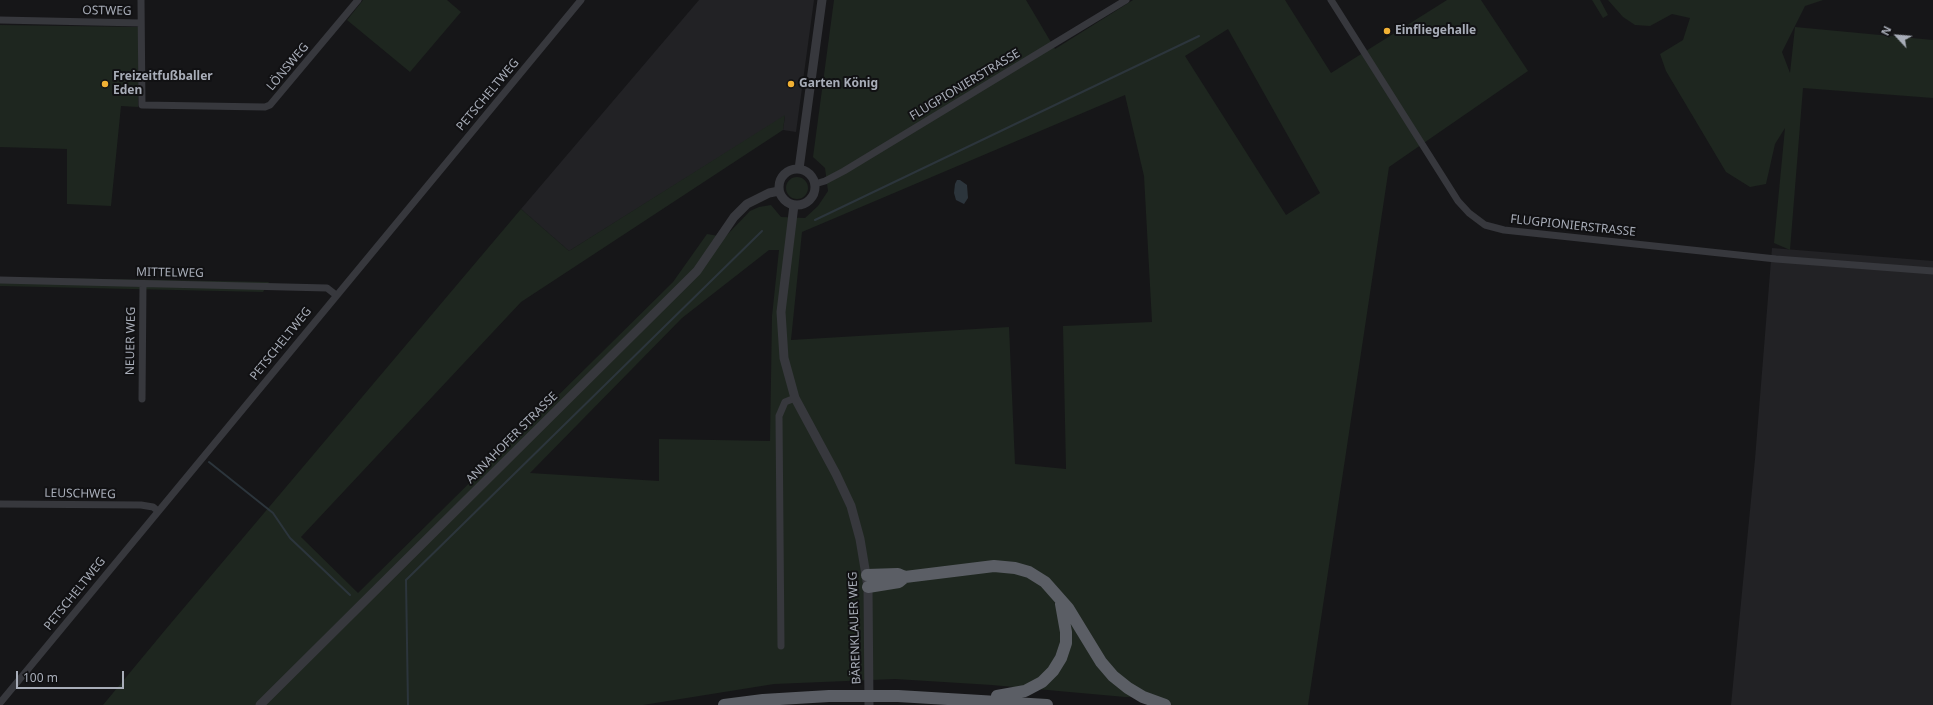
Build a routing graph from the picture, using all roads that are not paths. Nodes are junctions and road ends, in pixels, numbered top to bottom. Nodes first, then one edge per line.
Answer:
1 (142, 0) edge
2 (358, 0) edge
3 (581, 0) edge
4 (822, 0) edge
5 (1126, 0) edge
6 (1331, 0) edge
7 (0, 20) edge
8 (141, 23) junction
9 (800, 169) junction
10 (815, 184) junction
11 (778, 190) junction
12 (794, 206) junction
13 (1933, 271) edge
14 (0, 280) edge
15 (143, 284) junction
16 (336, 295) junction
17 (795, 398) junction
18 (142, 399) dead end
19 (0, 504) edge
20 (158, 511) junction
21 (868, 581) junction
22 (1059, 597) junction
23 (781, 646) dead end
24 (974, 700) junction
25 (0, 703) edge
26 (260, 705) edge
27 (724, 705) edge
28 (870, 705) edge
29 (1047, 705) edge
30 (1165, 705) edge

1 - 8 street
2 - 8 street, LÖNSWEG
3 - 16 street, PETSCHELTWEG
4 - 9 street
5 - 10 street, FLUGPIONIERSTRASSE
6 - 13 street, FLUGPIONIERSTRASSE
7 - 8 street, OSTWEG
9 - 10 street
9 - 11 street
10 - 12 street
11 - 12 street
11 - 26 street, ANNAHOFER STRASSE
12 - 17 street, BÄRENKLAUER WEG
14 - 15 street, MITTELWEG
15 - 16 street, MITTELWEG
15 - 18 street, NEUER WEG
16 - 20 street, PETSCHELTWEG
17 - 21 street, BÄRENKLAUER WEG
17 - 23 street
19 - 20 street, LEUSCHWEG
20 - 25 street, PETSCHELTWEG
21 - 22 highway
21 - 28 street, BÄRENKLAUER WEG
22 - 24 highway
22 - 30 highway
24 - 27 highway
24 - 29 highway

